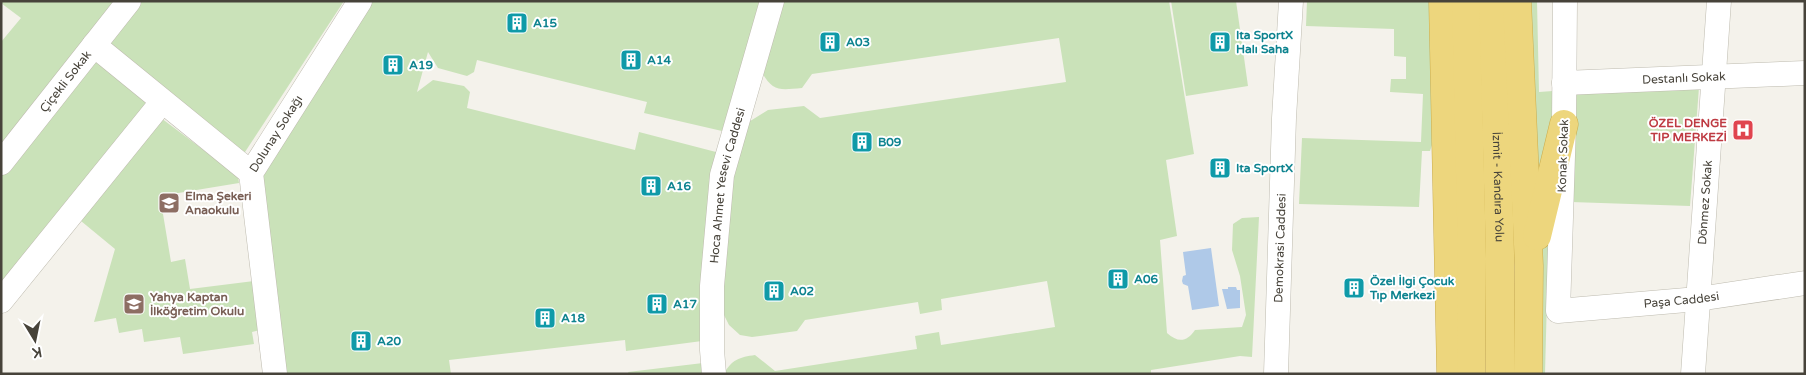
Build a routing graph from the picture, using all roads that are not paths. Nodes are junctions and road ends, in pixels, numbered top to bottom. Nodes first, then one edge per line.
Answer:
1 (129, 1) edge
2 (360, 1) edge
3 (772, 1) edge
4 (1291, 1) edge
5 (1443, 1) edge
6 (1466, 1) edge
7 (1493, 1) edge
8 (1517, 1) edge
9 (1565, 1) edge
10 (1719, 1) edge
11 (94, 45) junction
12 (1805, 73) edge
13 (1713, 77) junction
14 (1564, 84) junction
15 (162, 102) junction
16 (1564, 124) junction
17 (1, 163) edge
18 (252, 174) junction
19 (1529, 266) junction
20 (1805, 283) edge
21 (1698, 299) junction
22 (1, 301) edge
23 (1558, 311) joint
24 (1455, 371) edge
25 (275, 374) edge
26 (714, 374) edge
27 (1276, 374) edge
28 (1500, 374) edge
29 (1528, 374) edge
30 (1693, 374) edge

1 - 11 street, Çiçekli Sokak
2 - 18 street, Dolunay Sokağı
3 - 26 street, Hoca Ahmet Yesevi Caddesi
4 - 27 street, Demokrasi Caddesi
5 - 24 highway
6 - 24 highway
7 - 28 highway, İzmit - Kandıra Yolu
8 - 19 highway
9 - 14 street, Konak Sokak
10 - 13 street, Dönmez Sokak
11 - 15 street
11 - 17 street, Çiçekli Sokak
12 - 13 street, Destanlı Sokak
13 - 14 street, Destanlı Sokak
13 - 21 street, Dönmez Sokak
14 - 16 street, Konak Sokak
15 - 18 street
15 - 22 street
16 - 19 highway
16 - 23 street, Konak Sokak
18 - 25 street, Dolunay Sokağı
19 - 29 highway
20 - 21 street, Paşa Caddesi
21 - 23 street, Paşa Caddesi
21 - 30 street, Dönmez Sokak

